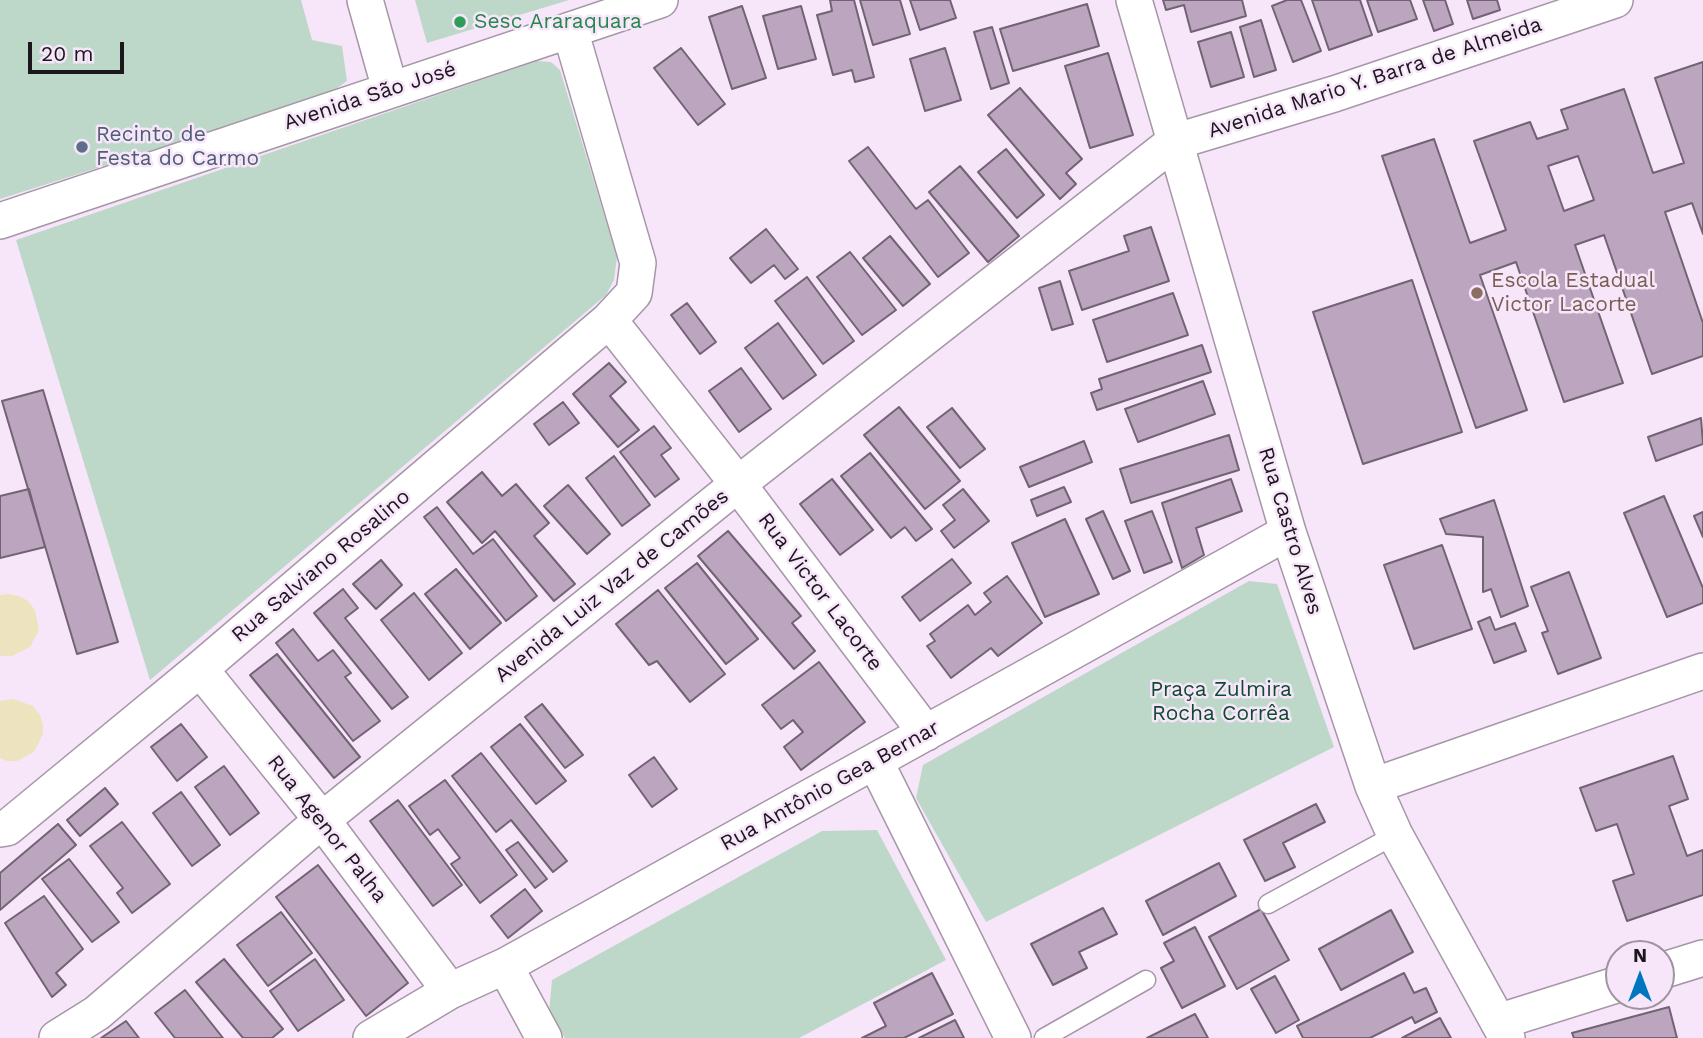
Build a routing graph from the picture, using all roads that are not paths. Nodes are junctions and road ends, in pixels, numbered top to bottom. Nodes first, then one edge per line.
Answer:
1 (365, 0) edge
2 (660, 0) edge
3 (1134, 0) edge
4 (1615, 0) edge
5 (570, 30) junction
6 (390, 89) junction
7 (1174, 142) junction
8 (0, 221) edge
9 (609, 320) junction
10 (738, 484) junction
11 (1288, 533) junction
12 (200, 669) junction
13 (1703, 671) edge
14 (926, 733) junction
15 (875, 761) junction
16 (1373, 786) junction
17 (322, 820) junction
18 (0, 829) edge
19 (1395, 835) junction
20 (1268, 904) dead end
21 (1703, 958) edge
22 (505, 966) junction
23 (1675, 967) edge
24 (1146, 980) dead end
25 (1605, 990) edge
26 (450, 991) junction
27 (1502, 1030) edge
28 (57, 1038) edge
29 (371, 1038) edge
30 (544, 1038) edge
31 (1013, 1038) edge
32 (1045, 1038) edge

1 - 6 street
2 - 5 street, Avenida São José
3 - 7 street, Rua Castro Alves
4 - 7 street, Avenida Mario Y. Barra de Almeida
5 - 6 street, Avenida São José
5 - 9 street, Rua Salviano Rosalino
6 - 8 street, Avenida São José
7 - 10 street, Avenida Luiz Vaz de Camões
7 - 11 street, Rua Castro Alves
9 - 10 street, Rua Victor Lacorte
9 - 12 street, Rua Salviano Rosalino
10 - 14 street, Rua Victor Lacorte
10 - 17 street, Avenida Luiz Vaz de Camões
11 - 14 street, Rua Antônio Gea Bernar
11 - 16 street, Rua Castro Alves
12 - 17 street, Rua Agenor Palha
12 - 18 street, Rua Salviano Rosalino
13 - 16 street
14 - 15 street, Rua Antônio Gea Bernar
15 - 22 street, Rua Antônio Gea Bernar
15 - 31 street
16 - 19 street, Rua Castro Alves
17 - 26 street, Rua Agenor Palha
17 - 28 street, Avenida Luiz Vaz de Camões
19 - 20 lane
19 - 27 street, Rua Castro Alves
21 - 23 street
22 - 26 street, Rua Antônio Gea Bernar
22 - 30 street
24 - 32 lane
25 - 27 street
26 - 29 street, Rua Antônio Gea Bernar

